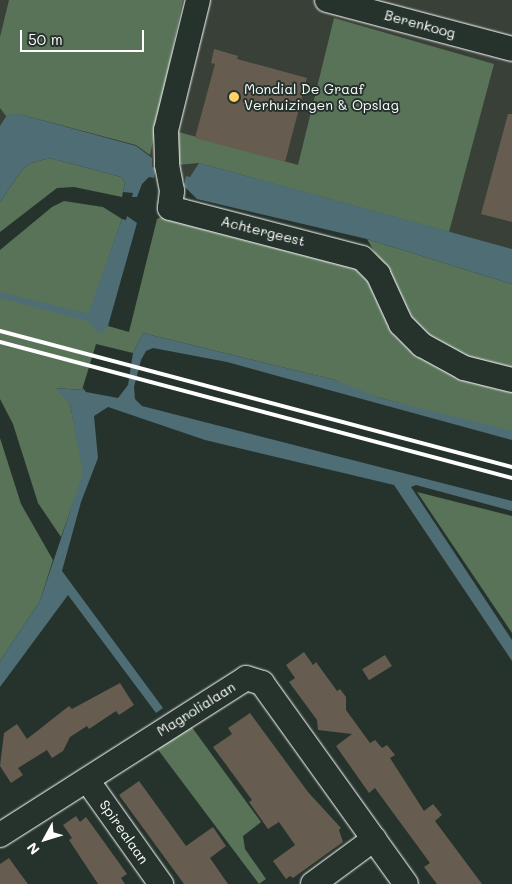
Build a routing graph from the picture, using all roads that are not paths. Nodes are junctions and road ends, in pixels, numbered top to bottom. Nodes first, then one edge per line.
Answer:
1 (198, 0) edge
2 (327, 0) edge
3 (396, 9) edge
4 (512, 49) edge
5 (512, 380) edge
6 (87, 780) junction
7 (0, 834) edge
8 (374, 839) junction
9 (161, 884) edge
10 (313, 884) edge
11 (406, 884) edge

1 - 5 street, Achtergeest
2 - 3 street, Berenkoog
3 - 4 street, Berenkoog
6 - 7 street, Magnolialaan
6 - 8 street, Magnolialaan
6 - 9 street, Spirealaan
8 - 10 street
8 - 11 street, Magnolialaan

